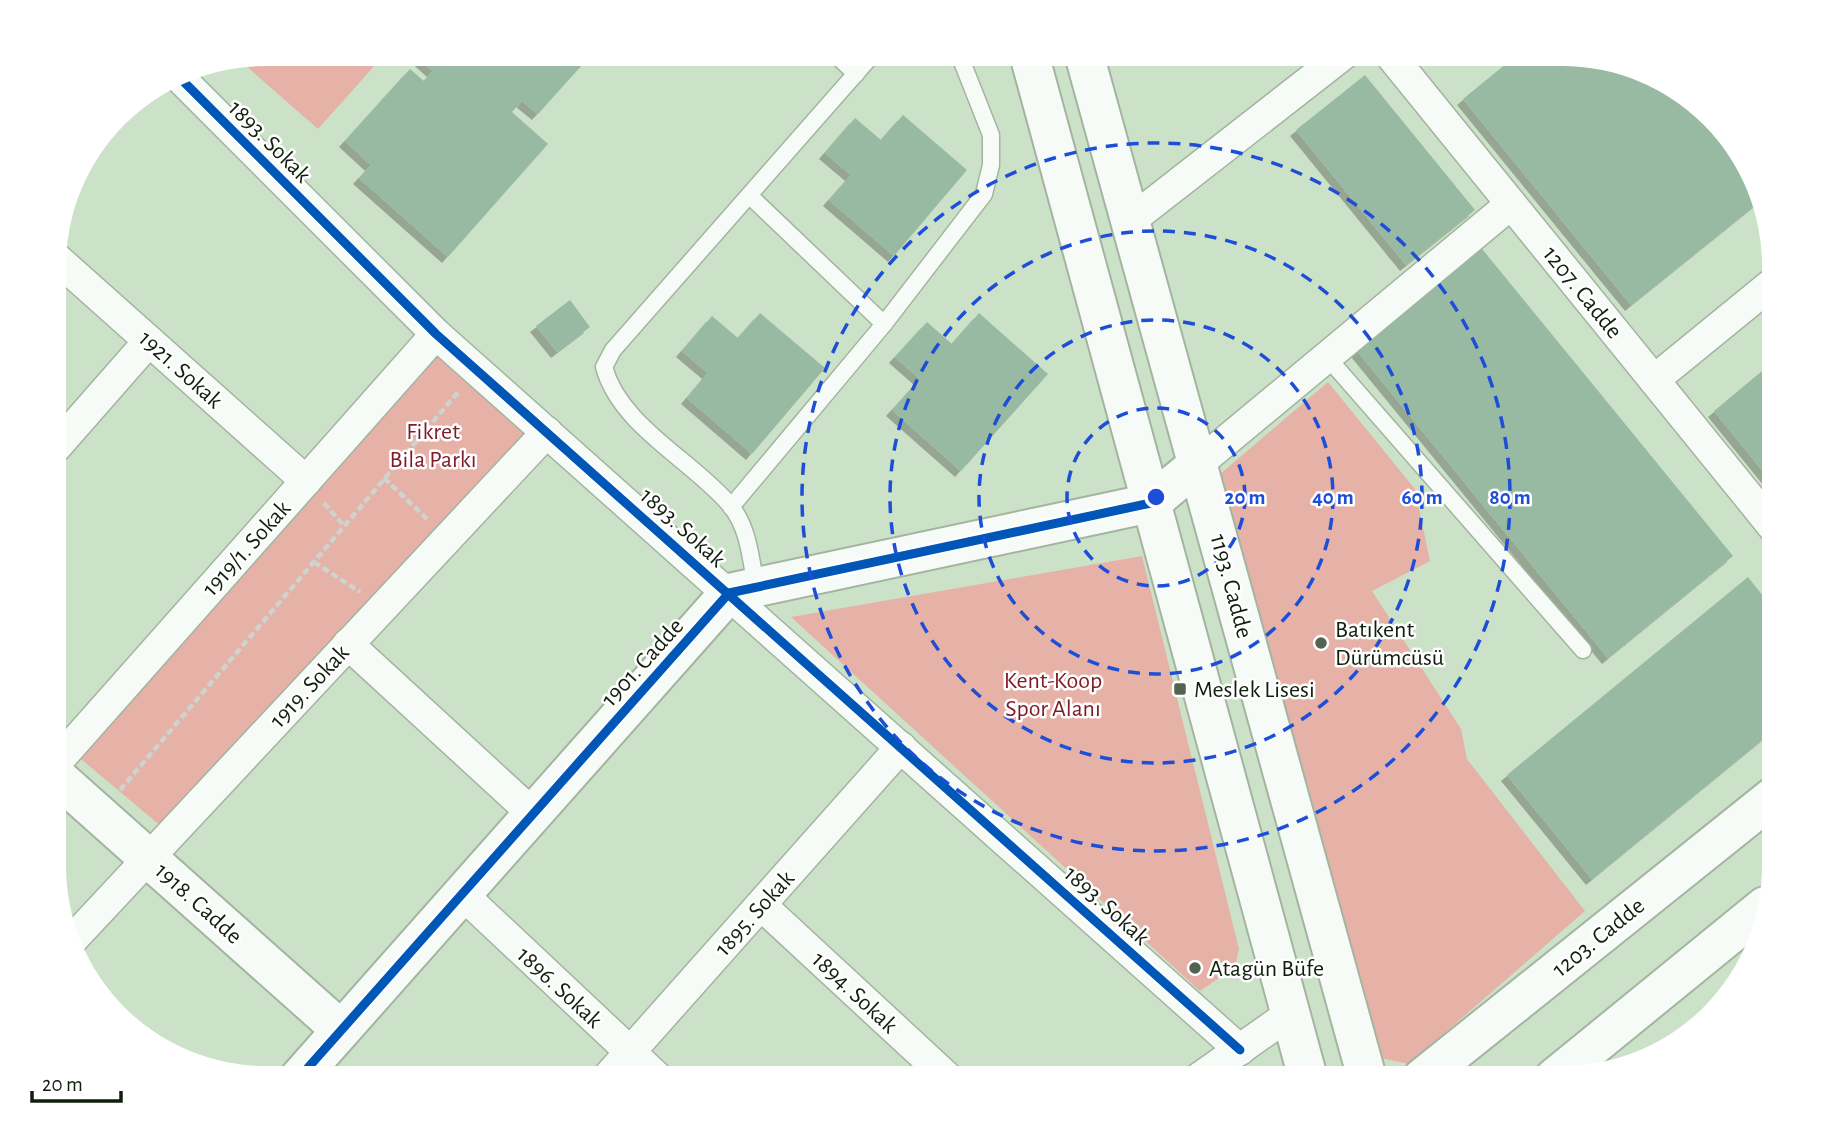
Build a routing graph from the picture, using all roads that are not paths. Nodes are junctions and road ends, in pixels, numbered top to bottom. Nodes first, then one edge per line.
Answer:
1 (848, 66) edge
2 (863, 66) edge
3 (964, 66) edge
4 (1032, 66) edge
5 (1087, 66) edge
6 (1329, 66) edge
7 (1396, 66) edge
8 (856, 74) junction
9 (186, 84) edge
10 (750, 196) junction
11 (1511, 204) junction
12 (1130, 220) junction
13 (66, 267) edge
14 (1762, 292) edge
15 (884, 324) junction
16 (436, 334) junction
17 (149, 341) junction
18 (1326, 357) junction
19 (1654, 380) junction
20 (547, 432) junction
21 (66, 436) edge
22 (1198, 464) junction
23 (306, 481) junction
24 (1151, 503) junction
25 (731, 506) junction
26 (1762, 513) edge
27 (743, 590) junction
28 (348, 644) junction
29 (1583, 650) dead end
30 (901, 747) junction
31 (66, 752) edge
32 (66, 785) edge
33 (1762, 806) edge
34 (533, 814) junction
35 (148, 858) junction
36 (462, 894) junction
37 (761, 905) junction
38 (1757, 912) edge
39 (78, 933) edge
40 (1290, 1014) junction
41 (341, 1030) junction
42 (1240, 1050) junction
43 (629, 1052) junction
44 (309, 1066) edge
45 (617, 1066) edge
46 (645, 1066) edge
47 (935, 1066) edge
48 (1217, 1066) edge
49 (1305, 1066) edge
50 (1364, 1066) edge
51 (1437, 1066) edge
52 (1569, 1066) edge

1 - 8 lane
2 - 8 lane
3 - 15 lane
4 - 24 main road
5 - 12 main road, 1193. Cadde
6 - 12 street
7 - 11 street, 1207. Cadde
8 - 10 lane
9 - 16 street, 1893. Sokak
10 - 15 lane
10 - 25 lane
11 - 18 street
11 - 19 street, 1207. Cadde
12 - 22 main road, 1193. Cadde
13 - 17 street, 1921. Sokak
14 - 19 street
15 - 25 lane
16 - 20 street, 1893. Sokak
16 - 23 street, 1919/1. Sokak
17 - 21 street
17 - 23 street, 1921. Sokak
18 - 22 street
18 - 29 lane
19 - 26 street, 1207. Cadde
20 - 27 street, 1893. Sokak
20 - 28 street, 1919. Sokak
22 - 24 main road
22 - 50 main road, 1193. Cadde
23 - 31 street, 1919/1. Sokak
24 - 27 main road
24 - 40 main road
25 - 27 lane
27 - 30 street, 1893. Sokak
27 - 34 main road, 1901. Cadde
28 - 34 street
28 - 35 street, 1919. Sokak
30 - 37 street, 1895. Sokak
30 - 42 street, 1893. Sokak
32 - 35 main road, 1918. Cadde
33 - 51 main road, 1203. Cadde
34 - 36 main road, 1901. Cadde
35 - 39 street, 1919. Sokak
35 - 41 main road, 1918. Cadde
36 - 41 main road, 1901. Cadde
36 - 43 street, 1896. Sokak
37 - 43 street, 1895. Sokak
37 - 47 street, 1894. Sokak
38 - 52 main road
40 - 42 street
40 - 49 main road
41 - 44 main road, 1901. Cadde
42 - 48 street
43 - 45 street, 1895. Sokak
43 - 46 street, 1896. Sokak

